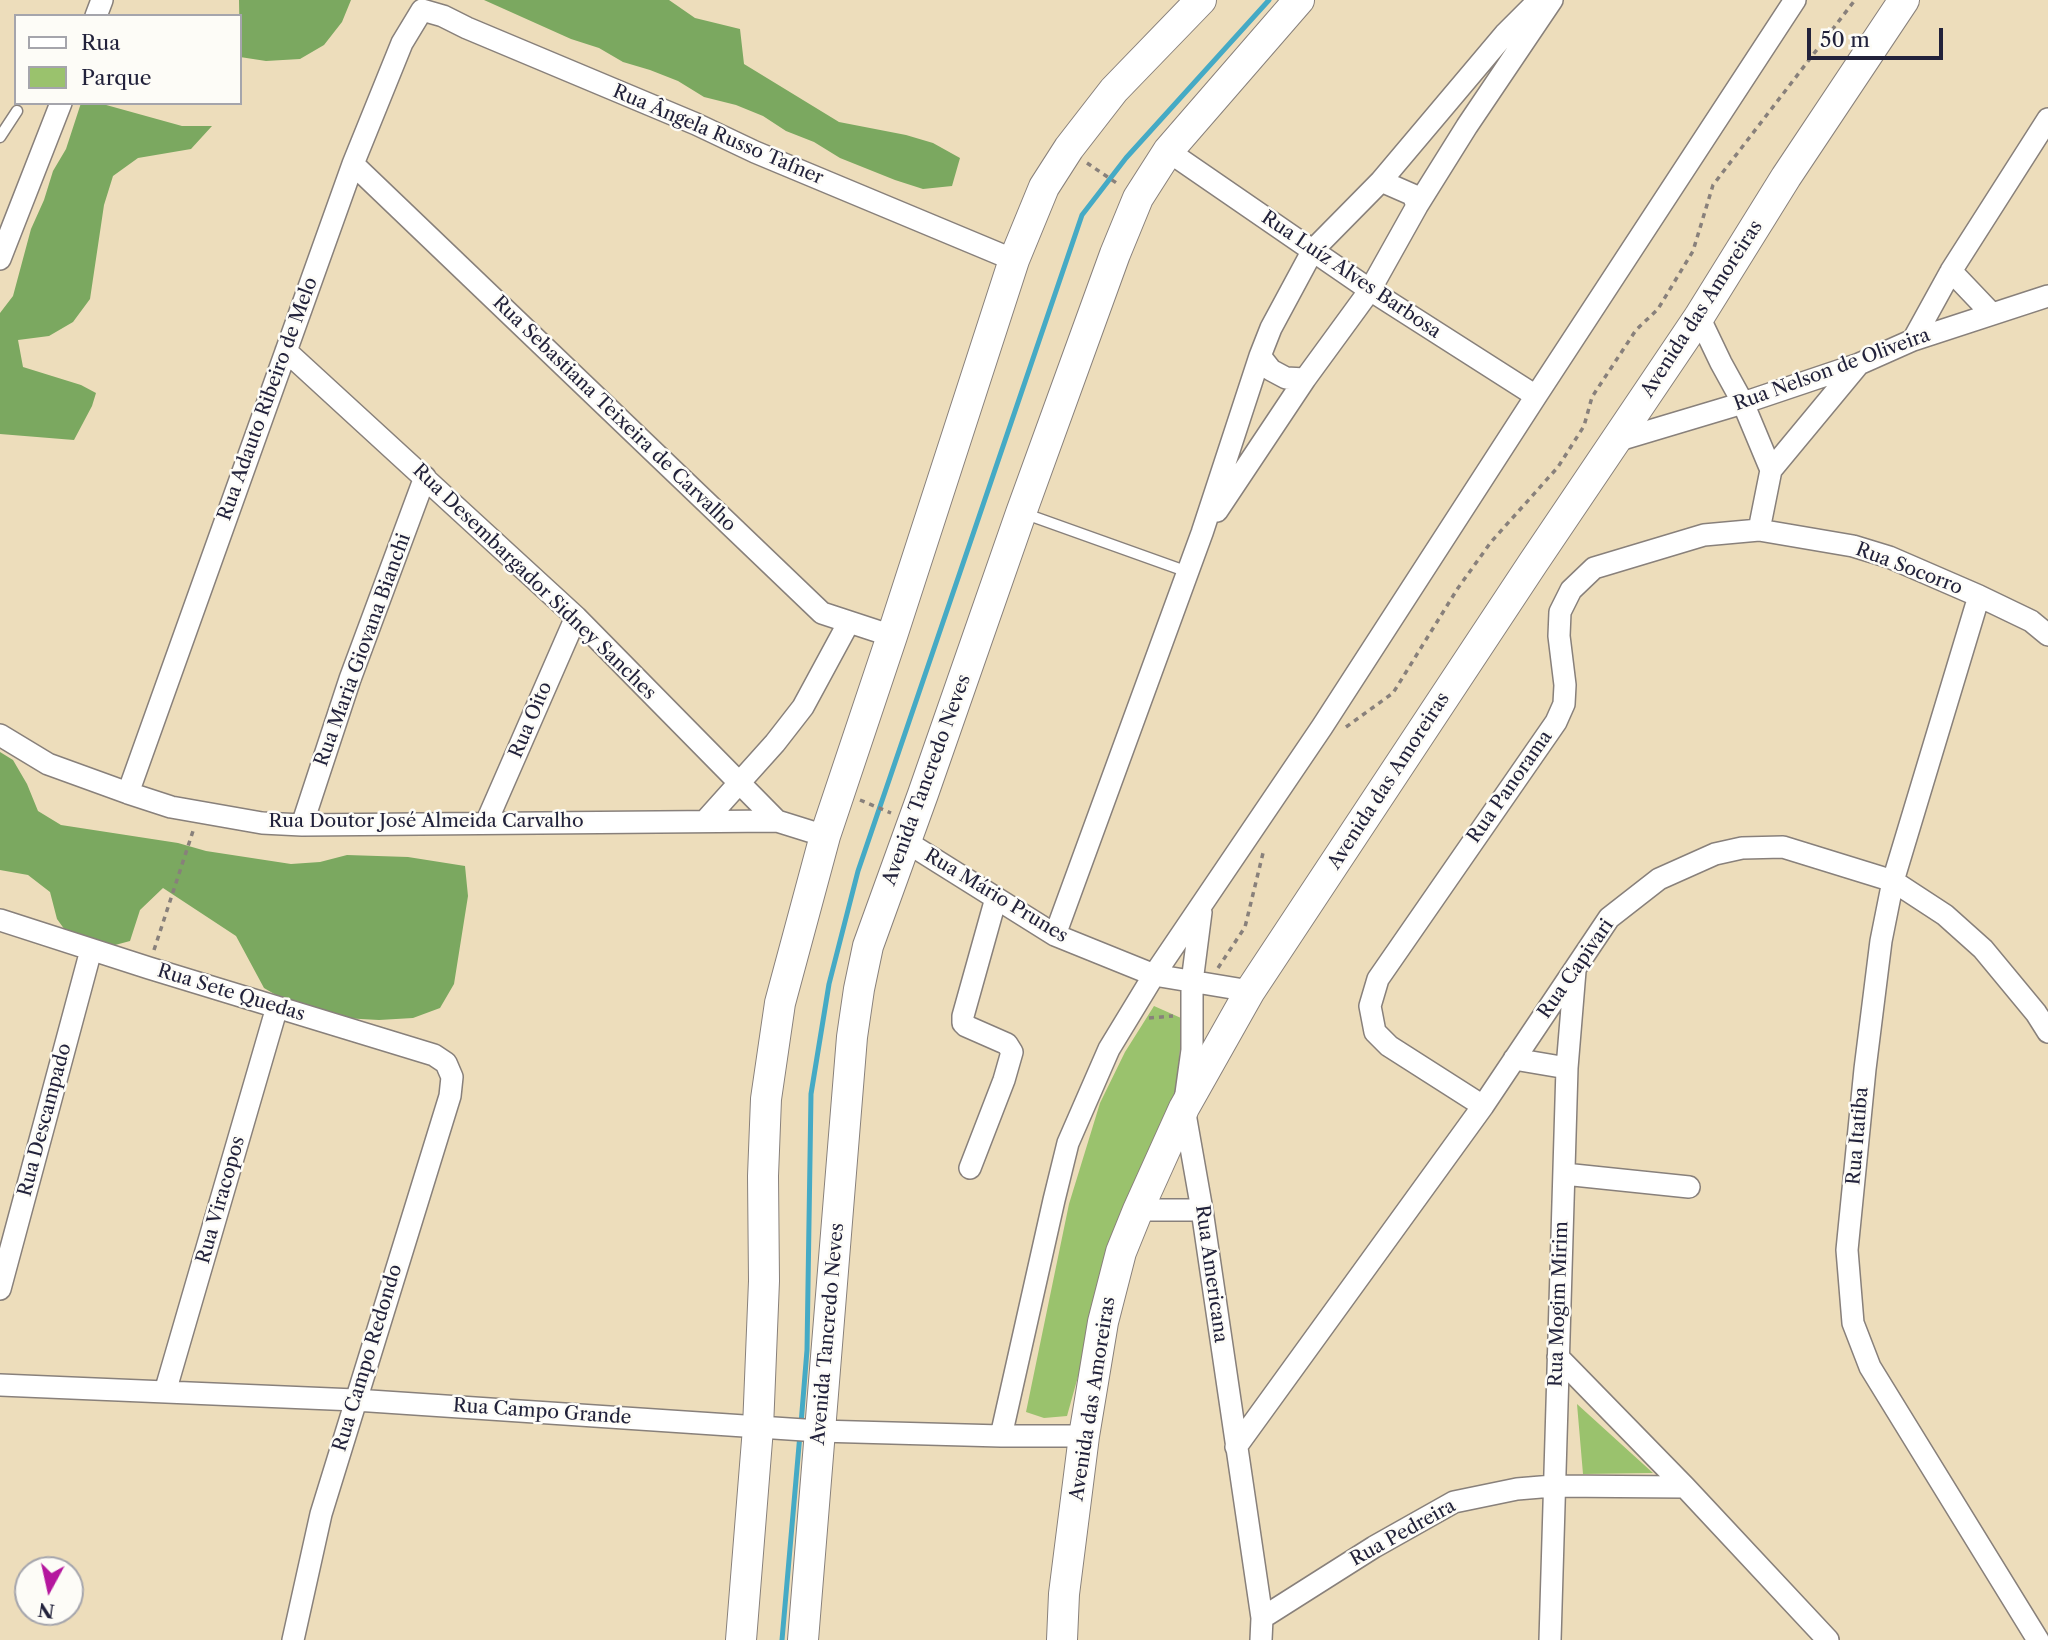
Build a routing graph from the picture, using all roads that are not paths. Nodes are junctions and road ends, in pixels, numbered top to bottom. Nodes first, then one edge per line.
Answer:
1 (1201, 0) edge
2 (1299, 0) edge
3 (1539, 0) edge
4 (1552, 0) edge
5 (1795, 0) edge
6 (1904, 0) edge
7 (422, 10) joint
8 (60, 105) edge
9 (17, 111) dead end
10 (2048, 119) edge
11 (0, 137) edge
12 (1168, 151) junction
13 (353, 164) junction
14 (1381, 181) junction
15 (1418, 206) junction
16 (1313, 250) junction
17 (0, 258) edge
18 (1014, 260) junction
19 (1951, 271) junction
20 (1370, 290) junction
21 (2048, 296) edge
22 (1992, 314) junction
23 (1699, 317) junction
24 (1913, 340) junction
25 (286, 351) junction
26 (1260, 356) junction
27 (1859, 364) junction
28 (1305, 379) junction
29 (1536, 396) junction
30 (1743, 403) junction
31 (1616, 441) junction
32 (1771, 470) junction
33 (425, 477) junction
34 (1021, 513) junction
35 (1759, 530) junction
36 (1202, 533) junction
37 (1188, 572) junction
38 (1979, 596) junction
39 (576, 617) junction
40 (849, 622) junction
41 (2048, 635) edge
42 (892, 636) junction
43 (0, 735) edge
44 (740, 783) junction
45 (128, 793) junction
46 (705, 821) junction
47 (777, 821) junction
48 (486, 824) junction
49 (302, 825) junction
50 (902, 828) junction
51 (825, 836) junction
52 (1893, 881) junction
53 (996, 898) junction
54 (1201, 907) junction
55 (0, 920) edge
56 (1055, 935) junction
57 (91, 950) junction
58 (1575, 969) junction
59 (1154, 975) junction
60 (1192, 982) junction
61 (1250, 991) junction
62 (277, 1007) junction
63 (2048, 1032) edge
64 (1514, 1059) junction
65 (1567, 1068) junction
66 (452, 1077) joint
67 (1483, 1106) junction
68 (1184, 1108) junction
69 (970, 1168) dead end
70 (1564, 1174) junction
71 (1689, 1187) dead end
72 (1138, 1210) junction
73 (1202, 1210) junction
74 (0, 1289) edge
75 (1558, 1357) junction
76 (0, 1385) edge
77 (165, 1392) junction
78 (355, 1400) junction
79 (766, 1428) junction
80 (814, 1431) junction
81 (1001, 1436) junction
82 (1084, 1436) junction
83 (1236, 1447) junction
84 (1553, 1486) junction
85 (1685, 1487) junction
86 (1262, 1618) junction
87 (293, 1640) edge
88 (741, 1640) edge
89 (803, 1640) edge
90 (1062, 1640) edge
91 (1261, 1640) edge
92 (1550, 1640) edge
93 (1828, 1640) edge
94 (2038, 1640) edge

1 - 18 main road
2 - 12 main road, Avenida Tancredo Neves
3 - 14 street
4 - 15 street
5 - 29 street
6 - 23 main road, Avenida das Amoreiras
7 - 13 street, Rua Adauto Ribeiro de Melo
7 - 18 street, Rua Ângela Russo Tafner
8 - 17 street
9 - 11 lane
10 - 19 street
12 - 16 street, Rua Luíz Alves Barbosa
12 - 34 main road, Avenida Tancredo Neves
13 - 25 street, Rua Adauto Ribeiro de Melo
13 - 40 street, Rua Sebastiana Teixeira de Carvalho
14 - 15 street
14 - 16 street
15 - 20 street
16 - 20 street, Rua Luíz Alves Barbosa
16 - 26 street
18 - 42 main road
19 - 22 street
19 - 24 street
20 - 28 street
20 - 29 street, Rua Luíz Alves Barbosa
21 - 22 street, Rua Nelson de Oliveira
22 - 24 street, Rua Nelson de Oliveira
23 - 30 street
23 - 31 main road, Avenida das Amoreiras
24 - 27 street, Rua Nelson de Oliveira
25 - 33 street, Rua Desembargador Sidney Sanches
25 - 45 street, Rua Adauto Ribeiro de Melo
26 - 28 street
26 - 36 street
27 - 30 street, Rua Nelson de Oliveira
27 - 32 street
28 - 36 street
29 - 54 street
30 - 31 street, Rua Nelson de Oliveira
30 - 32 street
31 - 61 main road, Avenida das Amoreiras
32 - 35 street
33 - 39 street, Rua Desembargador Sidney Sanches
33 - 49 street, Rua Maria Giovana Bianchi
34 - 37 lane
34 - 50 main road, Avenida Tancredo Neves
35 - 38 street, Rua Socorro
35 - 67 street, Rua Panorama
36 - 37 street
37 - 56 street
38 - 41 street, Rua Socorro
38 - 52 street, Rua Itatiba
39 - 44 street, Rua Desembargador Sidney Sanches
39 - 48 street, Rua Oito
40 - 42 street, Rua Sebastiana Teixeira de Carvalho
40 - 44 street
42 - 51 main road
43 - 45 street, Rua Doutor José Almeida Carvalho
44 - 46 street
44 - 47 street, Rua Desembargador Sidney Sanches
45 - 49 street, Rua Doutor José Almeida Carvalho
46 - 47 street, Rua Doutor José Almeida Carvalho
46 - 48 street, Rua Doutor José Almeida Carvalho
47 - 51 street, Rua Doutor José Almeida Carvalho
48 - 49 street, Rua Doutor José Almeida Carvalho
50 - 53 street, Rua Mário Prunes
50 - 80 main road, Avenida Tancredo Neves
51 - 79 main road
52 - 58 street, Rua Capivari
52 - 63 street, Rua Capivari
52 - 94 street, Rua Itatiba
53 - 56 street, Rua Mário Prunes
53 - 69 street
54 - 59 street
54 - 60 street, Rua Americana
55 - 57 street, Rua Sete Quedas
56 - 59 street, Rua Mário Prunes
57 - 62 street, Rua Sete Quedas
57 - 74 street, Rua Descampado
58 - 64 street, Rua Capivari
58 - 65 street, Rua Mogim Mirim
59 - 60 street, Rua Mário Prunes
59 - 81 street
60 - 61 street, Rua Mário Prunes
60 - 68 street, Rua Americana
61 - 68 main road, Avenida das Amoreiras
62 - 66 street, Rua Sete Quedas
62 - 77 street, Rua Viracopos
64 - 65 street
64 - 67 street, Rua Capivari
65 - 70 street, Rua Mogim Mirim
66 - 78 street, Rua Campo Redondo
67 - 83 street, Rua Capivari
68 - 72 main road, Avenida das Amoreiras
68 - 73 street, Rua Americana
70 - 71 street
70 - 75 street, Rua Mogim Mirim
72 - 73 street
72 - 82 main road, Avenida das Amoreiras
73 - 83 street, Rua Americana
75 - 84 street, Rua Mogim Mirim
75 - 85 street
76 - 77 street, Rua Campo Grande
77 - 78 street, Rua Campo Grande
78 - 79 street, Rua Campo Grande
78 - 87 street, Rua Campo Redondo
79 - 80 street, Rua Campo Grande
79 - 88 main road
80 - 81 street, Rua Campo Grande
80 - 89 main road, Avenida Tancredo Neves
81 - 82 street, Rua Campo Grande
82 - 90 main road, Avenida das Amoreiras
83 - 86 street, Rua Americana
84 - 85 street, Rua Pedreira
84 - 86 street, Rua Pedreira
84 - 92 street, Rua Mogim Mirim
85 - 93 street
86 - 91 street, Rua Americana

